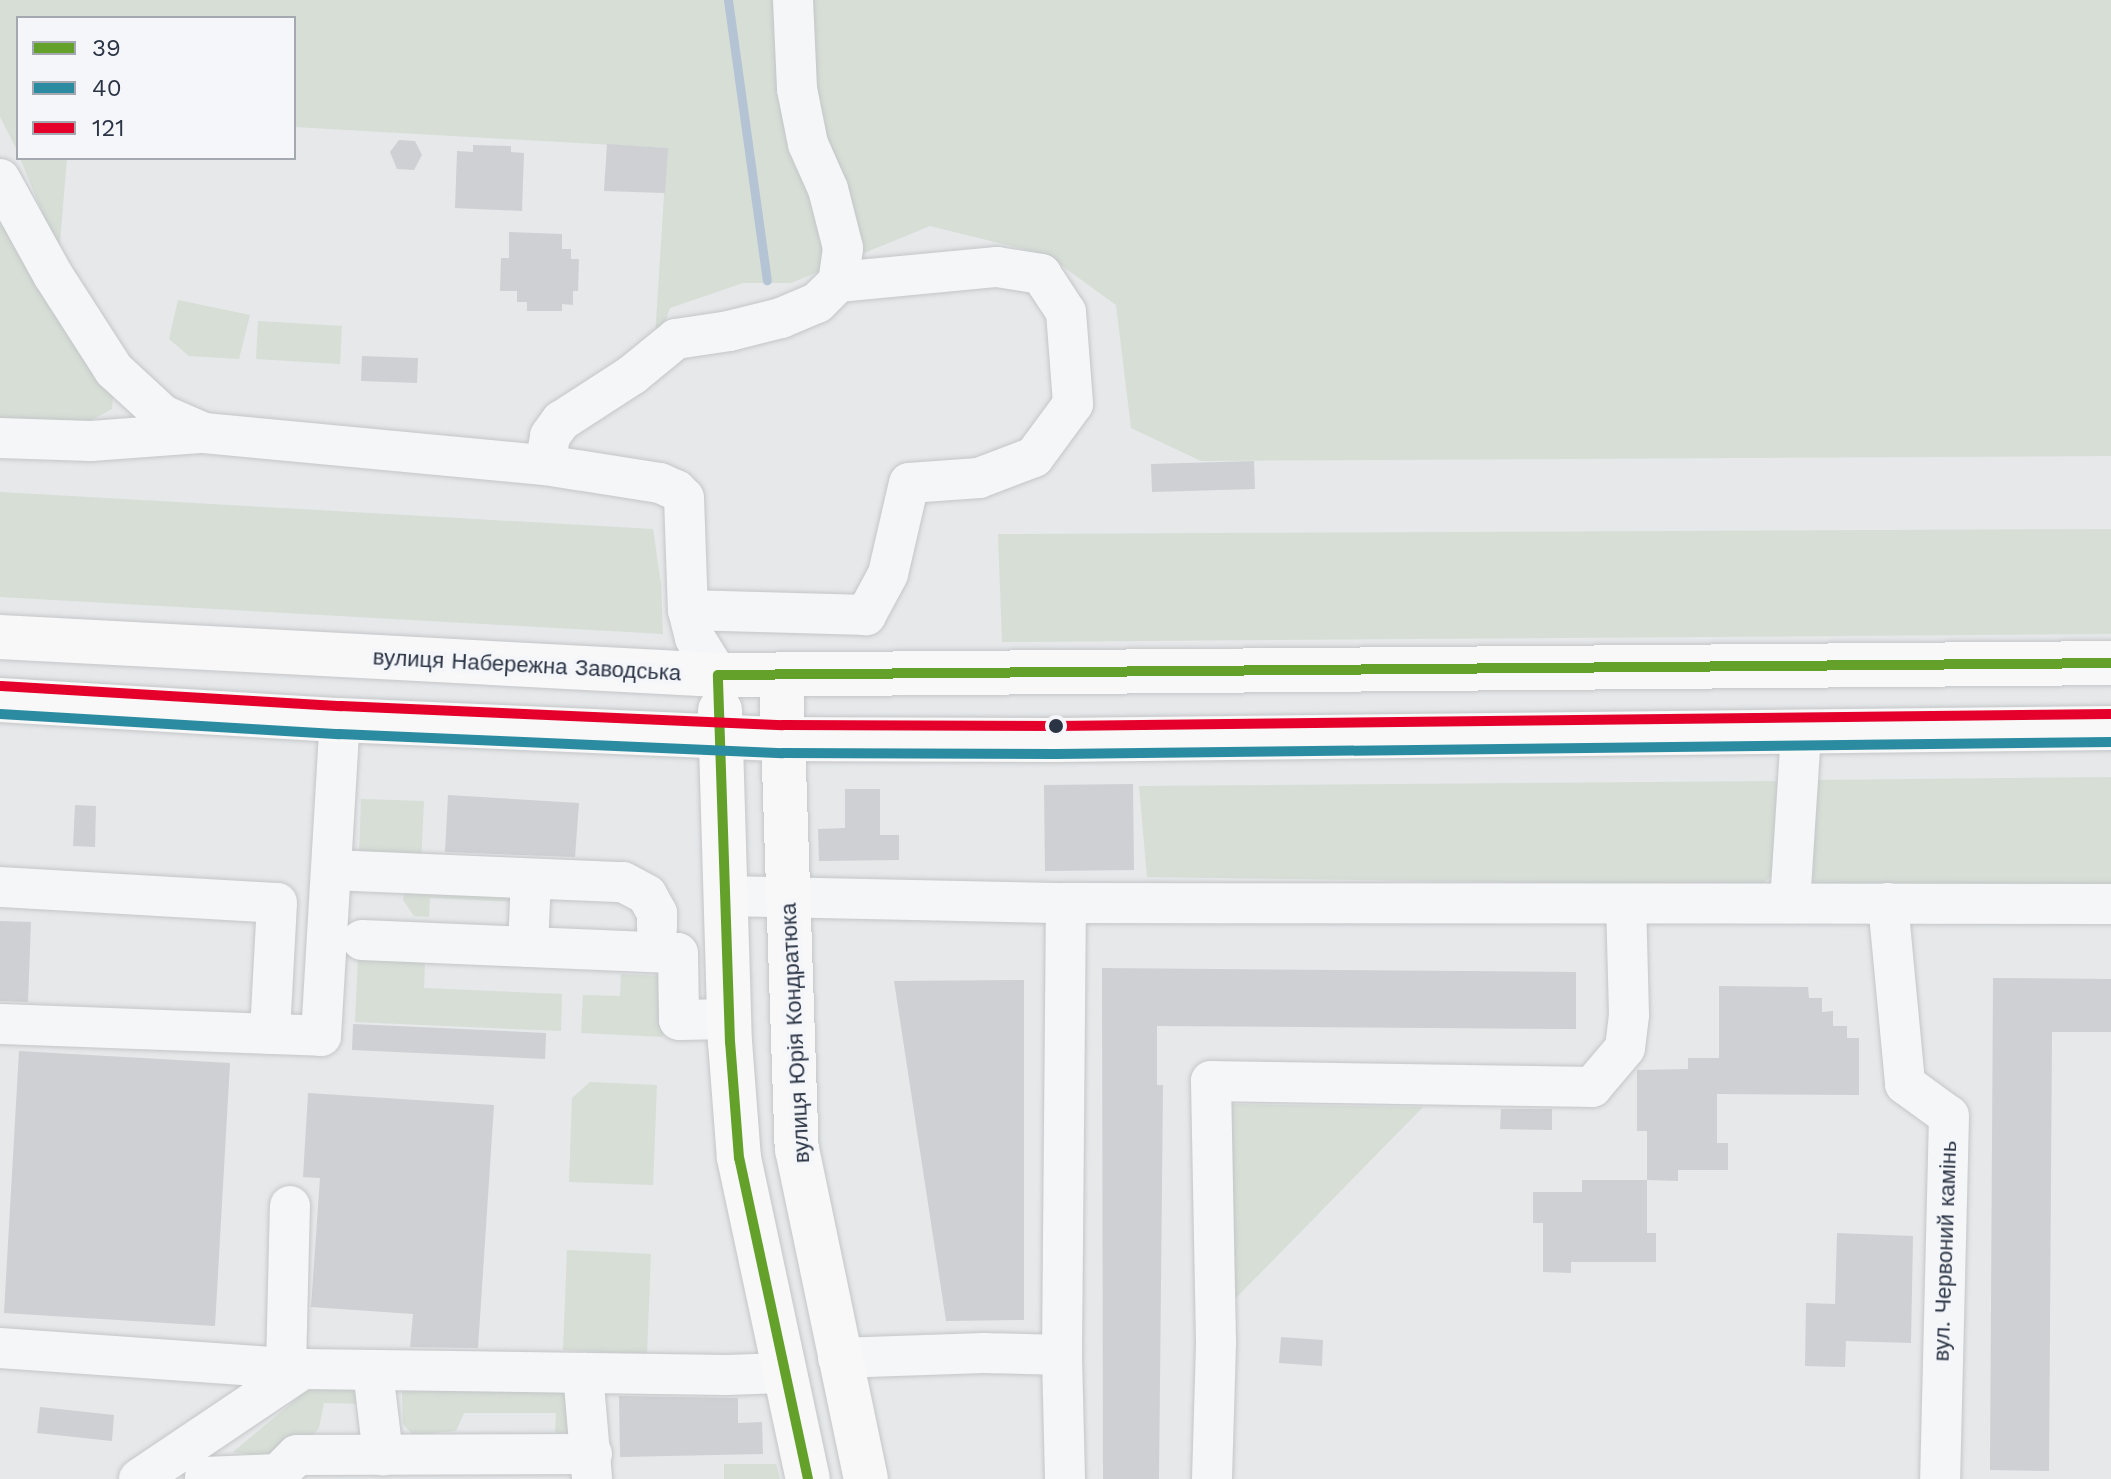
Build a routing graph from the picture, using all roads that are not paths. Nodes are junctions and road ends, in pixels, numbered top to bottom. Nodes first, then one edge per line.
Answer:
1 (793, 0) edge
2 (0, 179) edge
3 (838, 282) junction
4 (204, 433) junction
5 (0, 438) edge
6 (545, 465) junction
7 (688, 610) junction
8 (0, 637) edge
9 (2111, 663) edge
10 (718, 675) junction
11 (781, 676) junction
12 (0, 700) edge
13 (340, 720) junction
14 (2111, 728) edge
15 (1801, 732) junction
16 (721, 738) junction
17 (783, 739) junction
18 (331, 870) junction
19 (531, 879) junction
20 (0, 887) edge
21 (725, 896) junction
22 (789, 897) junction
23 (1066, 903) junction
24 (1790, 903) junction
25 (1888, 903) junction
26 (1626, 904) junction
27 (2111, 904) edge
28 (657, 928) dead end
29 (362, 940) dead end
30 (528, 947) junction
31 (730, 1019) junction
32 (0, 1024) edge
33 (270, 1034) junction
34 (290, 1206) dead end
35 (0, 1348) edge
36 (1062, 1355) junction
37 (838, 1358) junction
38 (294, 1368) junction
39 (373, 1371) junction
40 (583, 1373) junction
41 (784, 1373) junction
42 (383, 1455) junction
43 (592, 1466) edge
44 (205, 1477) dead end
45 (139, 1479) edge
46 (808, 1479) edge
47 (866, 1479) edge
48 (1065, 1479) edge
49 (1212, 1479) edge
50 (1940, 1479) edge

1 - 3 street
2 - 4 street
3 - 6 street
3 - 7 street
4 - 5 street
4 - 6 street
6 - 7 street
7 - 10 street
8 - 10 main road, вулиця Набережна Заводська
9 - 11 main road, вулиця Набережна Заводська
10 - 11 main road, вулиця Набережна Заводська
10 - 16 main road
11 - 17 main road, вулиця Юрія Кондратюка
12 - 13 main road
13 - 16 main road
13 - 18 street
14 - 15 main road
15 - 17 main road
15 - 24 street
16 - 17 main road
16 - 21 main road
17 - 22 main road, вулиця Юрія Кондратюка
18 - 19 street
18 - 33 street
19 - 28 street
19 - 30 street
20 - 33 street
21 - 22 street
21 - 31 main road
22 - 23 street
22 - 37 main road, вулиця Юрія Кондратюка
23 - 26 street
23 - 36 street
24 - 25 street
24 - 26 street
25 - 27 street
25 - 50 street, вул. Червоний камінь
26 - 49 street
29 - 30 street
30 - 31 street
31 - 41 main road
32 - 33 street
34 - 38 street
35 - 38 street
36 - 37 street
36 - 48 street
37 - 47 main road, вулиця Юрія Кондратюка
38 - 39 street
38 - 45 street
39 - 40 street
39 - 42 street
40 - 41 street
40 - 43 street
41 - 46 main road
42 - 43 street
42 - 44 street

